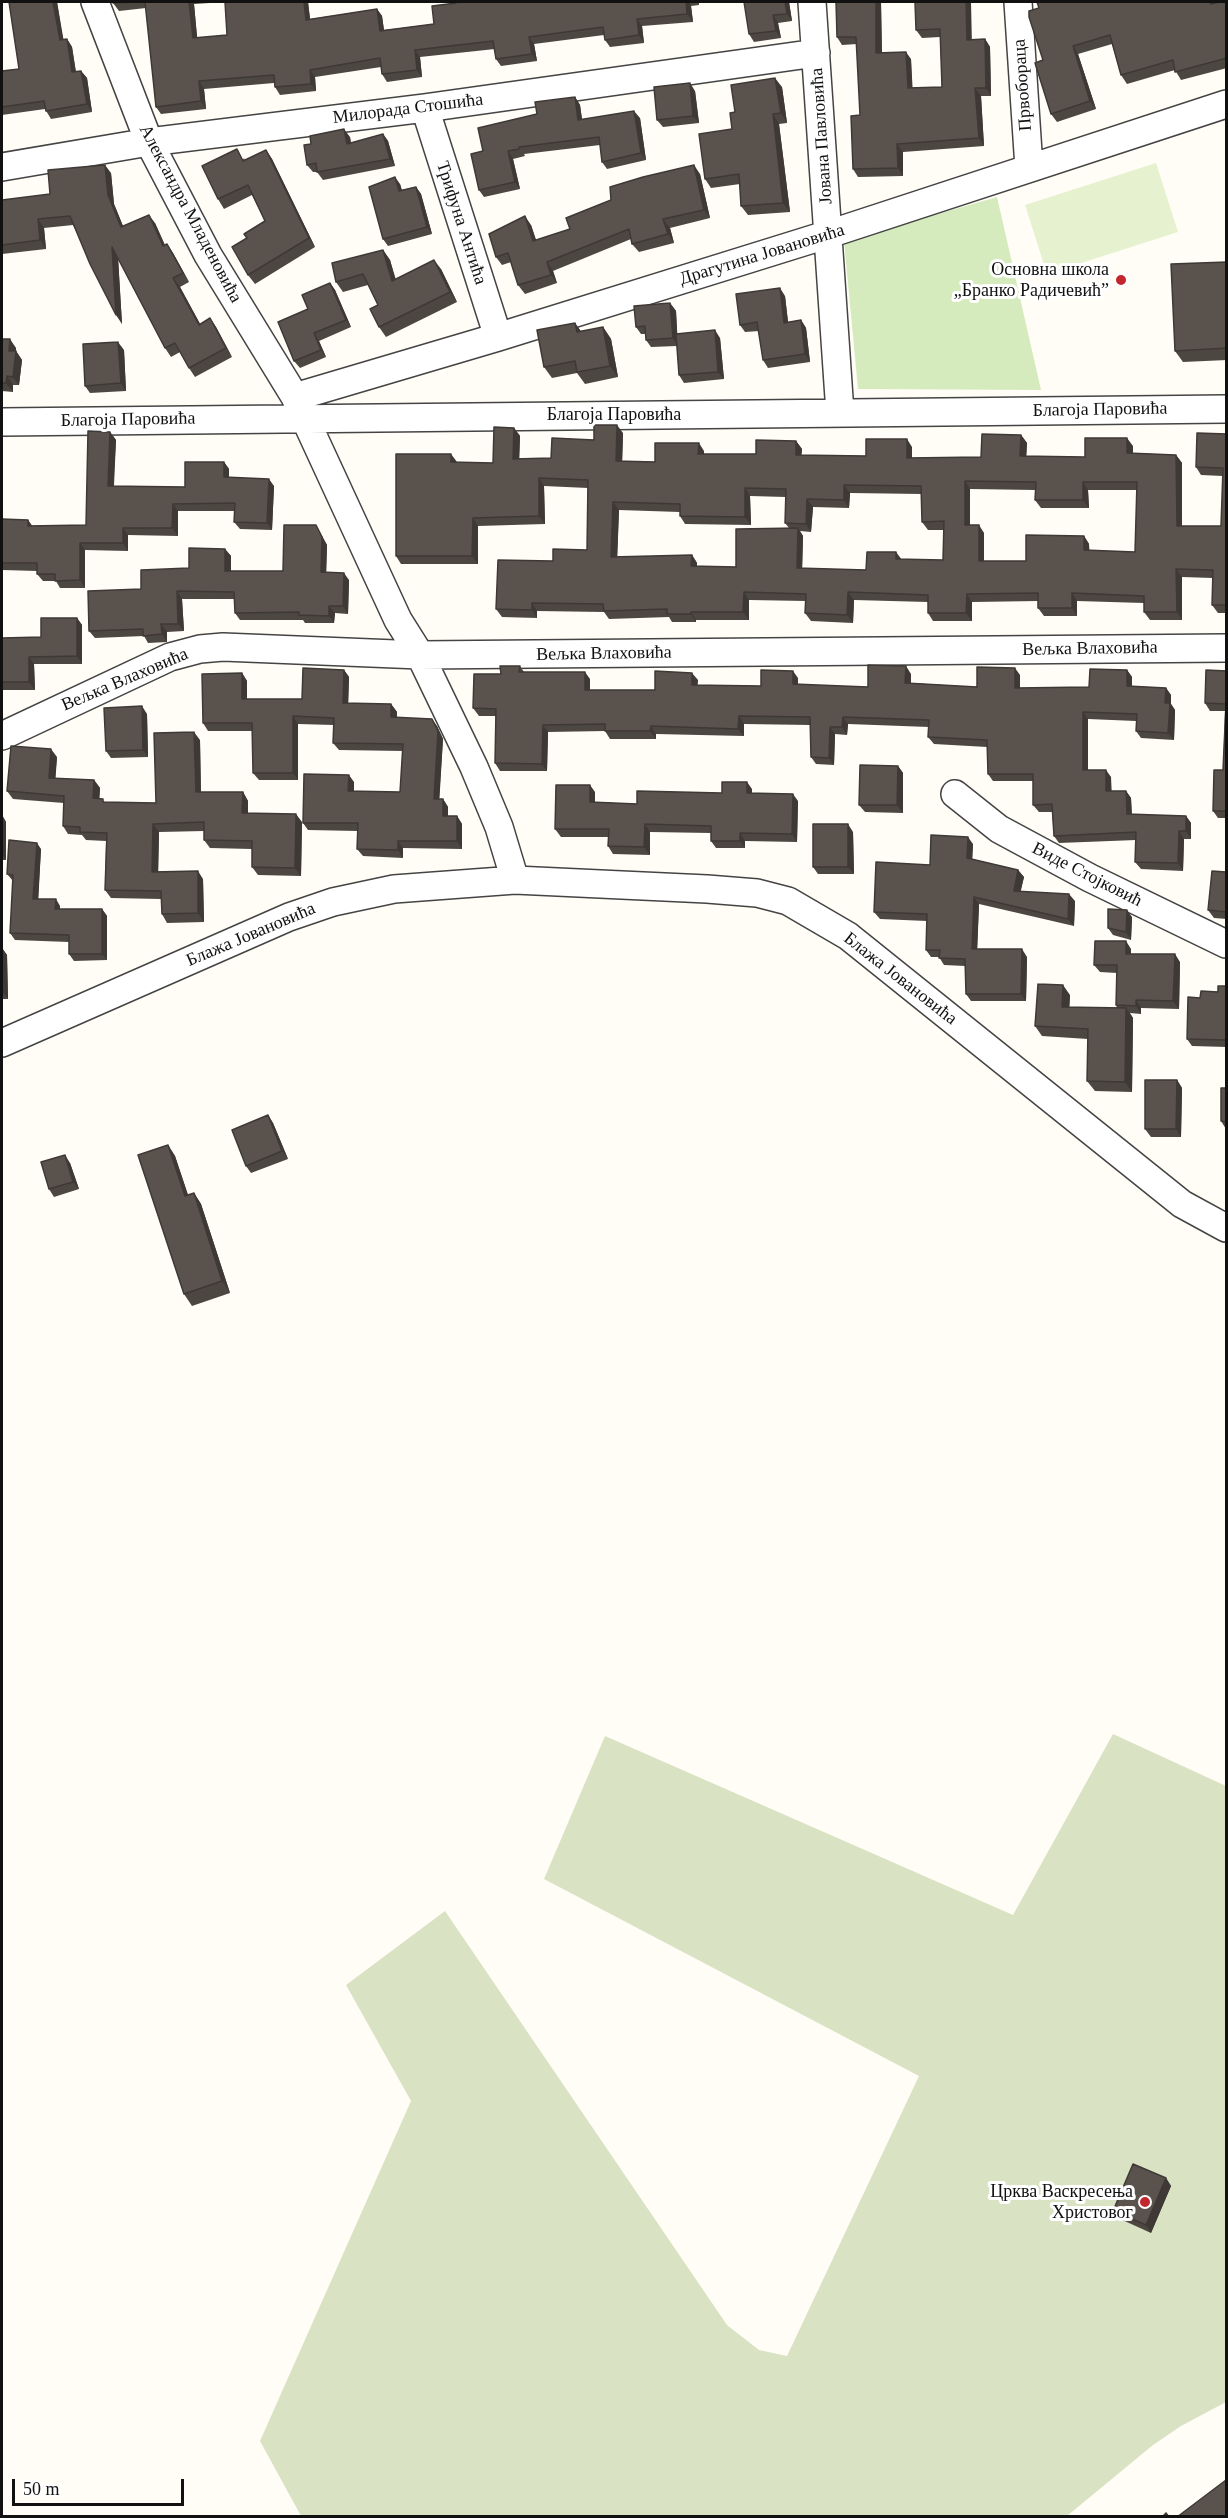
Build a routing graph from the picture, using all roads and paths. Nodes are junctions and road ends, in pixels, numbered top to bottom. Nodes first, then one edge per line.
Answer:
1 (95, 2) edge
2 (812, 2) edge
3 (1018, 2) edge
4 (816, 53) junction
5 (1227, 104) edge
6 (425, 108) junction
7 (149, 142) junction
8 (2, 167) edge
9 (1029, 168) junction
10 (829, 234) junction
11 (498, 338) junction
12 (300, 407) junction
13 (1227, 409) edge
14 (840, 414) junction
15 (2, 422) edge
16 (1227, 648) edge
17 (420, 656) junction
18 (2, 736) edge
19 (955, 794) dead end
20 (515, 880) junction
21 (1227, 944) edge
22 (2, 1044) edge
23 (1227, 1228) edge

1 - 7 street, Александра Младеновића
2 - 4 street, Јована Павловића
3 - 9 street, Првобораца
4 - 6 street, Милорада Стошића
4 - 10 street, Јована Павловића
5 - 9 street, Драгутина Јовановића
6 - 7 street, Милорада Стошића
6 - 11 street, Трифуна Антића
7 - 8 street, Милорада Стошића
7 - 12 street, Александра Младеновића
9 - 10 street, Драгутина Јовановића
10 - 11 street, Драгутина Јовановића
10 - 14 street, Јована Павловића
11 - 12 street, Драгутина Јовановића
12 - 14 street, Благоја Паровића
12 - 15 street, Благоја Паровића
12 - 17 street
13 - 14 street, Благоја Паровића
16 - 17 street, Вељка Влаховића
17 - 18 street, Вељка Влаховића
17 - 20 street
19 - 21 street, Виде Стојковић
20 - 22 street, Блажа Јовановића
20 - 23 street, Блажа Јовановића

